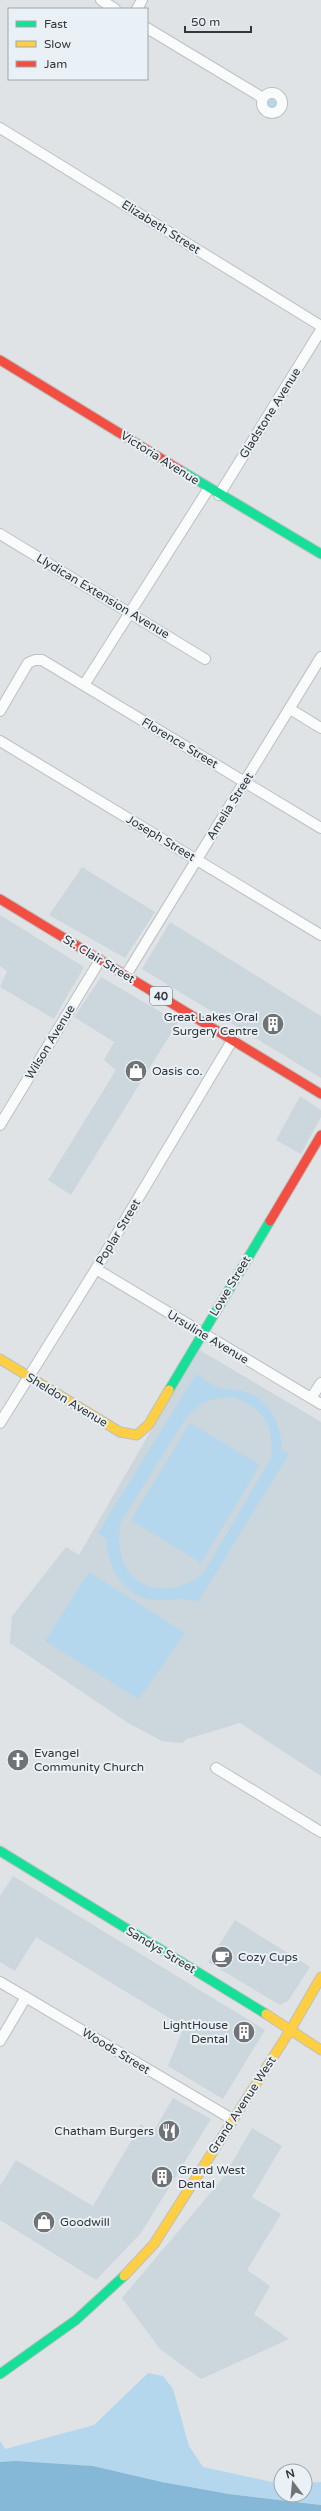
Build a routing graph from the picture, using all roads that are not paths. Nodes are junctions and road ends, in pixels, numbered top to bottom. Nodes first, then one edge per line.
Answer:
1 (100, 0) edge
2 (113, 8) edge
3 (148, 29) edge
4 (263, 98) dead end
5 (0, 128) edge
6 (321, 326) edge
7 (321, 330) edge
8 (0, 360) edge
9 (209, 488) junction
10 (220, 495) junction
11 (0, 534) edge
12 (321, 554) edge
13 (130, 612) junction
14 (321, 657) edge
15 (205, 659) dead end
16 (84, 685) junction
17 (290, 709) junction
18 (0, 711) edge
19 (321, 728) edge
20 (0, 741) edge
21 (245, 783) junction
22 (321, 828) edge
23 (196, 859) junction
24 (0, 899) edge
25 (321, 935) edge
26 (100, 960) junction
27 (126, 975) junction
28 (233, 1040) junction
29 (321, 1094) edge
30 (0, 1125) edge
31 (321, 1135) edge
32 (96, 1269) junction
33 (202, 1334) junction
34 (0, 1359) edge
35 (29, 1377) junction
36 (321, 1383) edge
37 (311, 1398) junction
38 (321, 1404) edge
39 (0, 1423) edge
40 (137, 1435) joint
41 (216, 1768) dead end
42 (321, 1832) edge
43 (0, 1851) edge
44 (321, 1977) edge
45 (0, 1982) edge
46 (26, 1997) junction
47 (291, 2029) junction
48 (0, 2041) edge
49 (321, 2050) edge
50 (232, 2119) junction
51 (0, 2374) edge

1 - 2 street
3 - 4 street
5 - 6 street, Elizabeth Street
7 - 10 street, Gladstone Avenue
8 - 9 street, Victoria Avenue
9 - 10 street, Victoria Avenue
9 - 13 street
10 - 12 street, Victoria Avenue
11 - 13 street, Llydican Extension Avenue
13 - 15 street, Llydican Extension Avenue
13 - 16 street
14 - 17 street, Amelia Street
16 - 18 street, Florence Street
16 - 21 street, Florence Street
17 - 19 street
17 - 21 street, Amelia Street
20 - 23 street, Joseph Street
21 - 22 street, Florence Street
21 - 23 street, Amelia Street
23 - 25 street, Joseph Street
23 - 27 street, Amelia Street
24 - 26 street, St. Clair Street / 40
26 - 27 street, St. Clair Street / 40
26 - 30 street, Wilson Avenue
27 - 28 street, St. Clair Street / 40
28 - 29 street, St. Clair Street / 40
28 - 32 street, Poplar Street
31 - 33 street, Lowe Street
32 - 33 street, Ursuline Avenue
32 - 35 street, Poplar Street
33 - 37 street, Ursuline Avenue
33 - 40 street, Lowe Street
34 - 35 street, Sheldon Avenue
35 - 39 street, Poplar Street
35 - 40 street, Sheldon Avenue
36 - 37 street
37 - 38 street, Ursuline Avenue
41 - 42 street
43 - 47 street, Sandys Street
44 - 47 street, Grand Avenue West
45 - 46 street, Woods Street
46 - 48 street
46 - 50 street, Woods Street
47 - 49 street, Sandys Street
47 - 50 street, Grand Avenue West
50 - 51 street, Grand Avenue West

